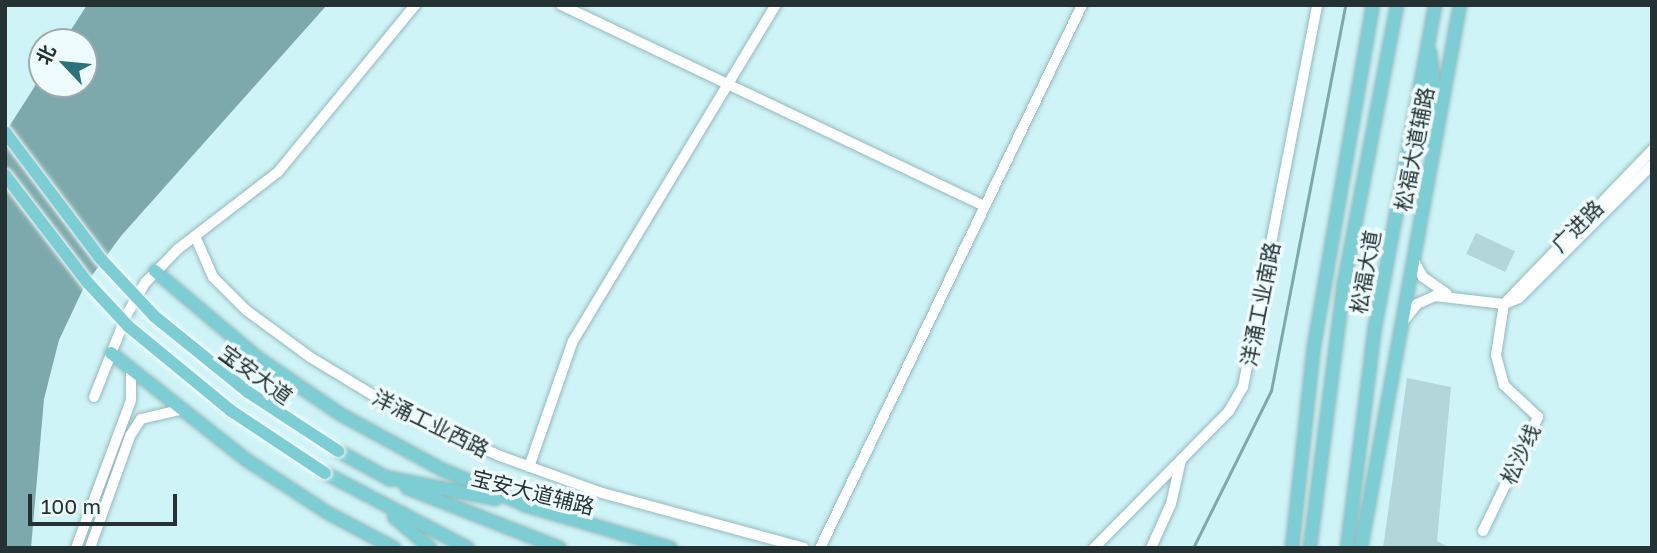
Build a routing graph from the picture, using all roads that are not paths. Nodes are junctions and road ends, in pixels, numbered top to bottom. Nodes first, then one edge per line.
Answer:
1 (415, 5) edge
2 (561, 5) edge
3 (776, 5) edge
4 (1083, 5) edge
5 (1317, 5) edge
6 (1373, 5) edge
7 (1397, 5) edge
8 (1435, 5) edge
9 (1460, 5) edge
10 (1429, 36) junction
11 (729, 83) junction
12 (1438, 121) junction
13 (5, 132) edge
14 (1652, 150) edge
15 (1652, 165) edge
16 (5, 175) edge
17 (985, 206) junction
18 (195, 236) junction
19 (1413, 256) junction
20 (155, 271) junction
21 (1447, 294) junction
22 (1504, 304) junction
23 (1400, 329) junction
24 (111, 353) junction
25 (131, 370) junction
26 (94, 397) dead end
27 (180, 410) junction
28 (1323, 433) junction
29 (1181, 460) junction
30 (529, 467) junction
31 (385, 477) junction
32 (356, 491) junction
33 (1296, 501) junction
34 (531, 507) junction
35 (1483, 531) dead end
36 (92, 546) edge
37 (76, 548) edge
38 (394, 548) edge
39 (430, 548) edge
40 (468, 548) edge
41 (560, 548) edge
42 (671, 548) edge
43 (804, 548) edge
44 (820, 548) edge
45 (1094, 548) edge
46 (1152, 548) edge
47 (1292, 548) edge
48 (1310, 548) edge
49 (1348, 548) edge
50 (1361, 548) edge

1 - 18 street
2 - 11 street
3 - 11 street
4 - 17 street
5 - 29 street, 洋涌工业南路
6 - 33 main road
7 - 28 main road, 松福大道
8 - 10 main road, 松福大道
9 - 12 main road, 松福大道辅路
10 - 12 main road
10 - 49 main road, 松福大道
11 - 17 street
11 - 30 street
12 - 19 main road, 松福大道辅路
13 - 31 main road, 宝安大道, bridge
14 - 22 street, 广进路
15 - 22 street, 广进路
16 - 32 main road, 宝安大道, bridge
17 - 44 street
18 - 20 street
18 - 30 street, 洋涌工业西路
19 - 21 street
19 - 23 main road, 松福大道辅路
20 - 24 street
20 - 34 main road
21 - 22 street
21 - 23 street
22 - 35 street, 松沙线
23 - 50 main road, 松福大道辅路
24 - 25 main road
24 - 26 street
25 - 27 main road
25 - 37 street
27 - 36 street
27 - 38 main road
28 - 33 main road
28 - 48 main road, 松福大道
29 - 45 street, 洋涌工业南路
29 - 46 street
30 - 43 street, 洋涌工业西路
31 - 34 main road, 宝安大道辅路
31 - 41 main road, 宝安大道
32 - 39 main road
32 - 40 main road, 宝安大道
33 - 47 main road
34 - 42 main road, 宝安大道辅路

